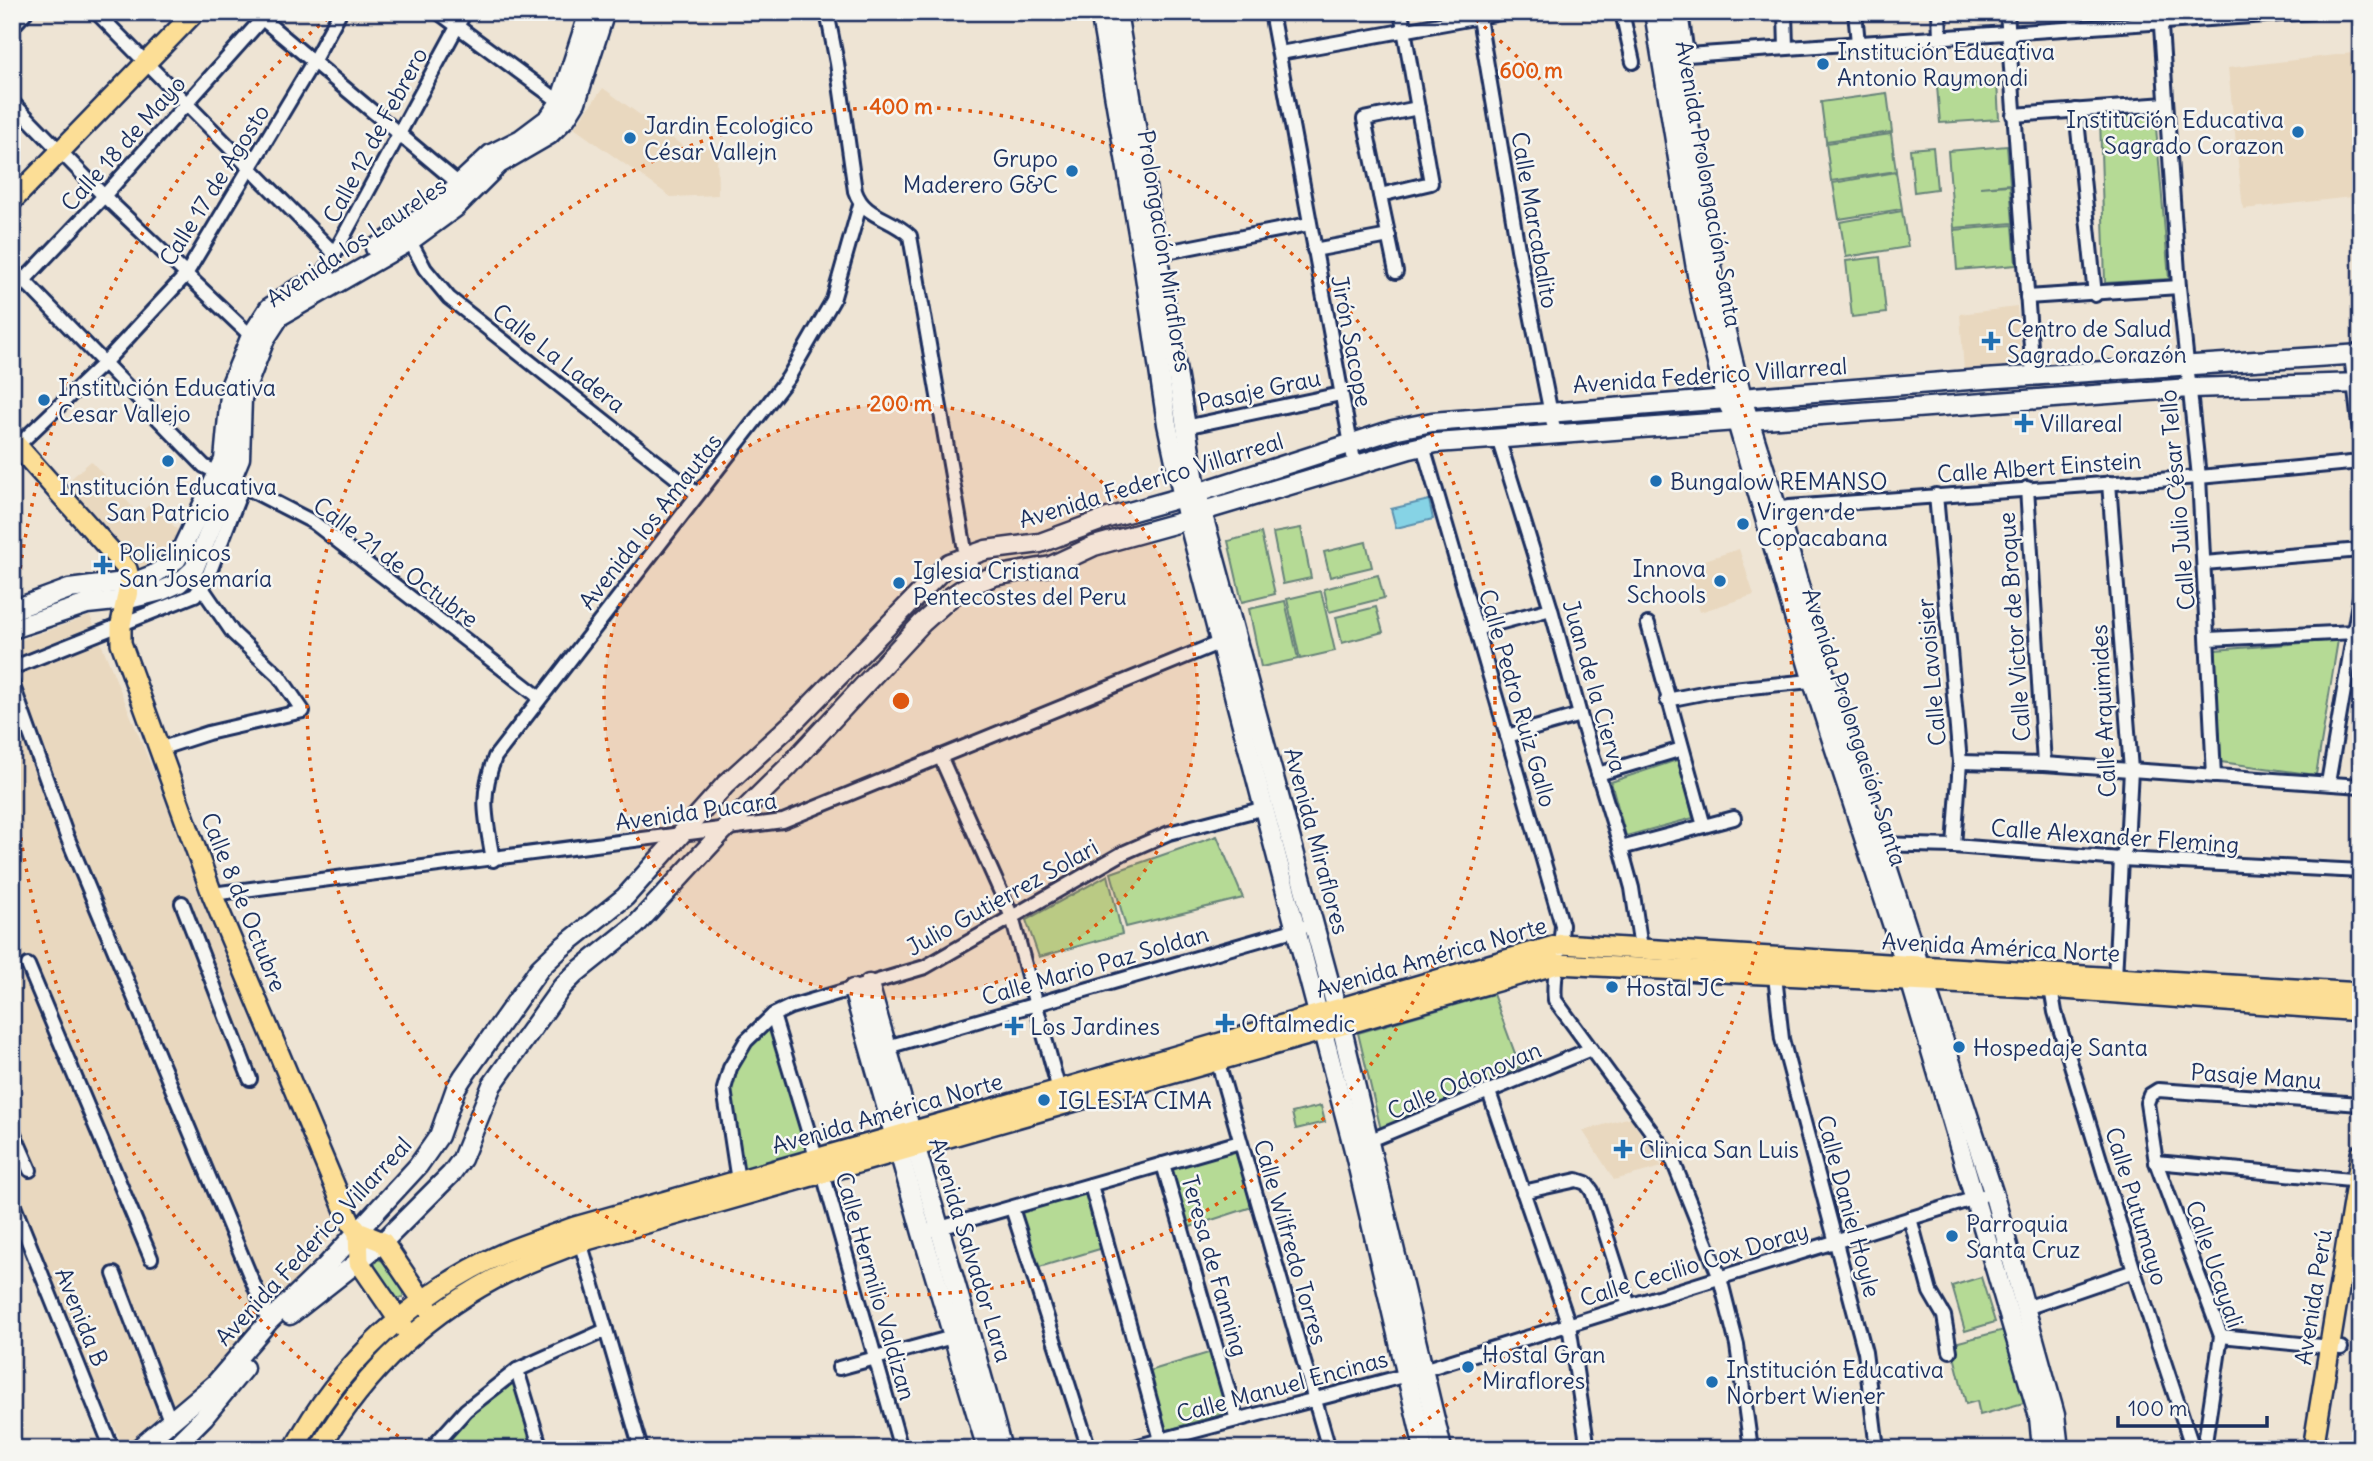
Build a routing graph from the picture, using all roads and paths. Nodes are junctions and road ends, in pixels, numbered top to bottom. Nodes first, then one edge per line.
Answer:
1 (26, 12) edge
2 (96, 12) edge
3 (179, 12) edge
4 (195, 12) edge
5 (340, 12) edge
6 (438, 12) edge
7 (465, 12) edge
8 (589, 12) edge
9 (606, 12) edge
10 (827, 12) edge
11 (1100, 12) edge
12 (1116, 12) edge
13 (1271, 12) edge
14 (1401, 12) edge
15 (1507, 12) edge
16 (1622, 12) edge
17 (1654, 12) edge
18 (1671, 12) edge
19 (1681, 12) edge
20 (1785, 12) edge
21 (1855, 12) edge
22 (1939, 12) edge
23 (2007, 12) edge
24 (2075, 12) edge
25 (2312, 12) edge
26 (2302, 13) edge
27 (1479, 15) edge
28 (2234, 15) edge
29 (258, 16) edge
30 (2160, 17) edge
31 (12, 27) edge
32 (457, 27) junction
33 (2076, 27) junction
34 (1404, 31) junction
35 (2009, 32) junction
36 (1940, 37) junction
37 (1858, 43) junction
38 (1786, 48) junction
39 (1280, 53) junction
40 (1676, 56) junction
41 (142, 59) junction
42 (313, 62) junction
43 (1633, 62) dead end
44 (12, 102) edge
45 (560, 102) junction
46 (186, 104) junction
47 (2166, 104) junction
48 (1418, 108) junction
49 (2076, 110) junction
50 (2013, 115) junction
51 (398, 135) junction
52 (55, 148) junction
53 (250, 168) junction
54 (12, 184) edge
55 (459, 184) junction
56 (1380, 195) junction
57 (104, 196) junction
58 (12, 201) edge
59 (860, 205) junction
60 (1309, 224) junction
61 (1389, 236) junction
62 (410, 241) junction
63 (1314, 250) junction
64 (335, 254) junction
65 (1150, 255) junction
66 (12, 268) edge
67 (1396, 272) dead end
68 (185, 276) junction
69 (321, 278) junction
70 (24, 280) junction
71 (2179, 287) junction
72 (12, 293) edge
73 (2095, 295) junction
74 (2027, 297) junction
75 (251, 336) junction
76 (2356, 355) edge
77 (105, 362) junction
78 (2186, 365) junction
79 (2032, 375) junction
80 (1969, 380) junction
81 (2357, 383) edge
82 (2190, 388) junction
83 (1341, 394) junction
84 (1734, 399) junction
85 (1970, 402) junction
86 (1550, 412) junction
87 (1743, 421) junction
88 (1185, 427) junction
89 (1555, 433) junction
90 (1498, 438) junction
91 (2361, 442) edge
92 (1351, 444) junction
93 (14, 446) edge
94 (1423, 446) junction
95 (2361, 462) edge
96 (1355, 466) junction
97 (2199, 477) junction
98 (231, 480) junction
99 (2109, 483) junction
100 (2027, 488) junction
101 (697, 494) junction
102 (1936, 495) junction
103 (1193, 505) junction
104 (1770, 511) junction
105 (2361, 550) edge
106 (966, 556) junction
107 (2204, 563) junction
108 (979, 581) junction
109 (202, 588) junction
110 (127, 591) junction
111 (2361, 592) edge
112 (1551, 608) junction
113 (12, 610) edge
114 (121, 624) junction
115 (1648, 624) dead end
116 (12, 629) edge
117 (1476, 629) junction
118 (2354, 632) junction
119 (1228, 639) junction
120 (2208, 639) junction
121 (12, 668) edge
122 (1820, 680) junction
123 (12, 683) edge
124 (539, 697) junction
125 (1667, 700) junction
126 (1580, 715) junction
127 (1507, 736) junction
128 (159, 749) junction
129 (1682, 749) junction
130 (940, 756) junction
131 (1960, 762) junction
132 (2044, 764) junction
133 (2131, 770) junction
134 (1598, 774) junction
135 (2214, 776) junction
136 (2328, 783) junction
137 (2361, 786) edge
138 (1269, 800) junction
139 (1734, 818) dead end
140 (1704, 826) junction
141 (723, 831) junction
142 (681, 835) junction
143 (1873, 844) junction
144 (1954, 846) junction
145 (1621, 848) junction
146 (2121, 859) junction
147 (493, 860) junction
148 (2361, 871) edge
149 (212, 894) junction
150 (182, 903) dead end
151 (1012, 917) junction
152 (1305, 926) junction
153 (1561, 944) junction
154 (1641, 948) junction
155 (1557, 964) junction
156 (28, 965) dead end
157 (1735, 965) junction
158 (1916, 975) junction
159 (1775, 976) junction
160 (2115, 978) junction
161 (2050, 981) junction
162 (861, 986) junction
163 (2361, 993) edge
164 (1037, 1004) junction
165 (2361, 1011) edge
166 (773, 1014) junction
167 (1330, 1020) junction
168 (887, 1047) junction
169 (1591, 1049) junction
170 (1215, 1053) junction
171 (250, 1079) dead end
172 (1059, 1090) junction
173 (1489, 1092) junction
174 (2150, 1095) joint
175 (2361, 1104) edge
176 (12, 1129) edge
177 (905, 1142) junction
178 (1240, 1142) junction
179 (1361, 1144) junction
180 (2361, 1154) edge
181 (2156, 1162) junction
182 (1163, 1164) junction
183 (819, 1166) junction
184 (30, 1170) dead end
185 (2359, 1180) edge
186 (738, 1181) junction
187 (1091, 1185) junction
188 (1523, 1192) junction
189 (1993, 1192) junction
190 (1975, 1198) junction
191 (12, 1201) edge
192 (1012, 1208) junction
193 (1910, 1218) junction
194 (2361, 1225) edge
195 (931, 1231) junction
196 (358, 1232) junction
197 (578, 1235) junction
198 (1837, 1241) junction
199 (383, 1242) junction
200 (2358, 1254) edge
201 (151, 1258) dead end
202 (359, 1262) junction
203 (2134, 1271) junction
204 (114, 1274) dead end
205 (1720, 1278) junction
206 (1629, 1306) junction
207 (2026, 1308) junction
208 (429, 1309) junction
209 (269, 1321) junction
210 (1569, 1325) junction
211 (404, 1328) junction
212 (606, 1330) junction
213 (962, 1335) junction
214 (2221, 1336) junction
215 (2335, 1348) junction
216 (1950, 1351) dead end
217 (876, 1358) junction
218 (839, 1368) dead end
219 (517, 1370) junction
220 (1415, 1373) junction
221 (358, 1375) junction
222 (1314, 1399) junction
223 (1237, 1420) junction
224 (172, 1423) junction
225 (1161, 1440) junction
226 (112, 1449) edge
227 (138, 1449) edge
228 (172, 1449) edge
229 (294, 1449) edge
230 (318, 1449) edge
231 (431, 1449) edge
232 (541, 1449) edge
233 (641, 1449) edge
234 (901, 1449) edge
235 (987, 1449) edge
236 (1003, 1449) edge
237 (1089, 1449) edge
238 (1127, 1449) edge
239 (1329, 1449) edge
240 (1424, 1449) edge
241 (1442, 1449) edge
242 (1588, 1449) edge
243 (1751, 1449) edge
244 (1877, 1449) edge
245 (2042, 1449) edge
246 (2059, 1449) edge
247 (2193, 1449) edge
248 (2204, 1449) edge
249 (2313, 1449) edge
250 (2325, 1449) edge

1 - 31 street
2 - 41 street
3 - 41 main road
4 - 41 main road
5 - 42 street, Calle 17 de Agosto
6 - 32 street
7 - 32 street, Calle 12 de Febrero
8 - 45 main road, Avenida los Laureles
9 - 62 main road, Avenida los Laureles
10 - 59 street, Avenida los Amautas
11 - 65 main road, Prolongación Miraflores
12 - 65 main road, Prolongación Miraflores
13 - 39 street, Jirón Sacope
14 - 34 street
15 - 27 street
16 - 43 street
17 - 40 main road, Avenida Prolongación Santa
18 - 40 main road, Avenida Prolongación Santa
19 - 40 street
20 - 38 street
21 - 37 street
22 - 36 street
23 - 35 street
24 - 33 street
25 - 26 street
26 - 28 street
27 - 34 street
27 - 86 street, Calle Marcabalito
28 - 30 street
29 - 42 street
29 - 46 street, Calle 18 de Mayo
30 - 33 street
30 - 47 street, Calle Julio César Tello
32 - 45 street
32 - 51 street, Calle 12 de Febrero
33 - 35 street
34 - 39 street
34 - 48 street
35 - 36 street
35 - 50 street
36 - 37 street
37 - 38 street
38 - 40 street
39 - 60 street, Jirón Sacope
40 - 84 main road, Avenida Prolongación Santa
41 - 46 street
41 - 52 main road
42 - 51 street
42 - 53 street, Calle 17 de Agosto
44 - 52 street
45 - 55 main road, Avenida los Laureles
46 - 53 street
46 - 57 street, Calle 18 de Mayo
47 - 49 street
47 - 71 street, Calle Julio César Tello
48 - 56 street
48 - 56 street
49 - 50 street
49 - 73 street
50 - 74 street
51 - 55 street
51 - 64 street, Calle 12 de Febrero
52 - 54 main road
52 - 57 street
52 - 58 main road
53 - 64 street
53 - 68 street, Calle 17 de Agosto
55 - 69 main road, Avenida los Laureles
56 - 61 street
57 - 68 street
57 - 70 street, Calle 18 de Mayo
59 - 101 street, Avenida los Amautas
59 - 106 street
60 - 63 street, Jirón Sacope
60 - 65 street
61 - 63 street
61 - 67 street
62 - 98 main road, Avenida los Laureles
62 - 101 street, Calle La Ladera
63 - 83 street, Jirón Sacope
64 - 69 street, Calle 12 de Febrero
65 - 88 main road, Prolongación Miraflores
65 - 103 main road, Prolongación Miraflores
66 - 70 street, Calle 21 de Octubre
68 - 75 street
68 - 77 street, Calle 17 de Agosto
69 - 75 main road, Avenida los Laureles
70 - 72 street, Calle 18 de Mayo
70 - 77 street, Calle 21 de Octubre
71 - 73 street
71 - 78 street, Calle Julio César Tello
73 - 74 street
74 - 79 street
75 - 98 main road, Avenida los Laureles
76 - 78 main road, Avenida Federico Villarreal
76 - 81 street
77 - 93 street, Calle 17 de Agosto
77 - 98 street, Calle 21 de Octubre
78 - 79 main road, Avenida Federico Villarreal
78 - 82 street, Calle Julio César Tello
79 - 80 main road, Avenida Federico Villarreal
80 - 84 main road, Avenida Federico Villarreal
80 - 85 main road
81 - 82 main road, Avenida Federico Villarreal
81 - 91 street
82 - 85 main road, Avenida Federico Villarreal
82 - 97 street, Calle Julio César Tello
83 - 88 street, Pasaje Grau
83 - 92 street, Jirón Sacope
84 - 86 main road, Avenida Federico Villarreal
84 - 87 main road, Avenida Prolongación Santa
85 - 87 main road, Avenida Federico Villarreal
86 - 89 street, Calle Marcabalito
86 - 92 main road, Avenida Federico Villarreal
87 - 89 main road, Avenida Federico Villarreal
87 - 104 main road, Avenida Prolongación Santa
88 - 103 main road, Prolongación Miraflores
89 - 90 main road, Avenida Federico Villarreal
90 - 94 main road, Avenida Federico Villarreal
90 - 112 street, Juan de la Cierva
92 - 96 street, Jirón Sacope
92 - 103 main road, Avenida Federico Villarreal
93 - 110 main road
94 - 96 main road, Avenida Federico Villarreal
94 - 117 street, Calle Pedro Ruiz Gallo
95 - 97 street, Calle Albert Einstein
96 - 103 main road, Avenida Federico Villarreal
97 - 99 street, Calle Albert Einstein
97 - 107 street, Calle Julio César Tello
98 - 109 street
98 - 110 main road, Avenida los Laureles
98 - 124 street, Calle 21 de Octubre
99 - 100 street, Calle Albert Einstein
99 - 133 street, Calle Arquimides
100 - 102 street, Calle Albert Einstein
100 - 132 street, Calle Victor de Broque
101 - 124 street, Avenida los Amautas
102 - 104 street, Calle Albert Einstein
102 - 131 street, Calle Lavoisier
103 - 106 main road, Avenida Federico Villarreal
103 - 108 main road, Avenida Federico Villarreal
103 - 119 main road, Avenida Miraflores
104 - 122 main road, Avenida Prolongación Santa
105 - 107 street
106 - 108 street
106 - 142 main road, Avenida Federico Villarreal
107 - 120 street, Calle Julio César Tello
108 - 141 main road, Avenida Federico Villarreal
109 - 114 street
109 - 128 street
110 - 113 main road, Avenida los Laureles
110 - 114 main road, Calle 8 de Octubre
110 - 116 main road, Avenida los Laureles
111 - 118 street
112 - 117 street
112 - 126 street, Juan de la Cierva
114 - 121 street
114 - 128 main road, Calle 8 de Octubre
115 - 125 street
117 - 127 street, Calle Pedro Ruiz Gallo
118 - 120 street
118 - 136 street
119 - 130 street, Avenida Pucara
119 - 138 main road, Avenida Miraflores
120 - 135 street, Calle Julio César Tello
122 - 125 street
122 - 143 main road, Avenida Prolongación Santa
123 - 209 street
124 - 147 street, Avenida los Amautas
125 - 129 street
126 - 127 street
126 - 134 street, Juan de la Cierva
127 - 153 street, Calle Pedro Ruiz Gallo
128 - 149 main road, Calle 8 de Octubre
129 - 134 street
129 - 140 street
130 - 141 street, Avenida Pucara
130 - 151 street
131 - 132 street
131 - 144 street, Calle Lavoisier
132 - 133 street
133 - 135 street
133 - 146 street, Calle Arquimides
134 - 145 street, Juan de la Cierva
135 - 136 street
136 - 137 street
138 - 151 street, Julio Gutierrez Solari
138 - 152 main road, Avenida Miraflores
139 - 140 street
140 - 145 street
141 - 142 street, Avenida Pucara
141 - 199 main road, Avenida Federico Villarreal
142 - 147 street, Avenida Pucara
142 - 196 main road, Avenida Federico Villarreal
143 - 144 street, Calle Alexander Fleming
143 - 158 main road, Avenida Prolongación Santa
144 - 146 street, Calle Alexander Fleming
145 - 154 street, Juan de la Cierva
146 - 148 street, Calle Alexander Fleming
146 - 160 street, Calle Arquimides
147 - 149 street, Avenida Pucara
149 - 196 main road, Calle 8 de Octubre
150 - 171 street
151 - 162 street, Julio Gutierrez Solari
151 - 164 street
152 - 164 street, Calle Mario Paz Soldan
152 - 167 main road, Avenida Miraflores
153 - 154 main road, Avenida América Norte
153 - 155 street, Calle Pedro Ruiz Gallo
153 - 167 main road, Avenida América Norte
154 - 157 main road, Avenida América Norte
155 - 157 main road, Avenida América Norte
155 - 167 main road, Avenida América Norte
155 - 169 street, Calle Pedro Ruiz Gallo
156 - 201 street
157 - 158 main road, Avenida América Norte
157 - 159 main road, Avenida América Norte
158 - 159 main road, Avenida América Norte
158 - 161 main road, Avenida América Norte
158 - 189 main road, Avenida Prolongación Santa
158 - 190 main road, Avenida Prolongación Santa
159 - 198 street, Calle Daniel Hoyle
160 - 161 main road, Avenida América Norte
160 - 163 main road, Avenida América Norte
161 - 165 main road, Avenida América Norte
161 - 203 street, Calle Putumayo
162 - 166 street, Julio Gutierrez Solari
162 - 168 main road, Avenida Salvador Lara
162 - 177 main road, Avenida Salvador Lara
164 - 168 street, Calle Mario Paz Soldan
164 - 172 street
166 - 183 street, Calle Hermilio Valdizan
166 - 186 street, Julio Gutierrez Solari
167 - 170 main road, Avenida América Norte
167 - 179 main road, Avenida Miraflores
168 - 177 main road, Avenida Salvador Lara
169 - 173 street, Calle Odonovan
169 - 205 street, Calle Pedro Ruiz Gallo
170 - 172 main road, Avenida América Norte
170 - 177 main road, Avenida América Norte
170 - 178 street, Calle Wilfredo Torres
172 - 177 main road, Avenida América Norte
173 - 179 street, Calle Odonovan
173 - 188 street
174 - 175 street, Pasaje Manu
174 - 181 street, Calle Ucayali
176 - 184 street
177 - 183 main road, Avenida América Norte
177 - 195 main road, Avenida Salvador Lara
178 - 182 street
178 - 222 street, Calle Wilfredo Torres
179 - 220 main road, Avenida Miraflores
180 - 185 main road, Avenida Perú
181 - 185 street
181 - 214 street, Calle Ucayali
182 - 187 street
182 - 223 street, Teresa de Fanning
183 - 186 main road, Avenida América Norte
183 - 197 main road, Avenida América Norte
183 - 217 street, Calle Hermilio Valdizan
185 - 215 main road, Avenida Perú
186 - 197 main road, Avenida América Norte
187 - 192 street
187 - 225 street
188 - 206 street
188 - 210 street
189 - 190 street, Calle Cecilio Cox Doray
189 - 207 main road, Avenida Prolongación Santa
190 - 193 street, Calle Cecilio Cox Doray
190 - 245 main road, Avenida Prolongación Santa
191 - 226 street, Avenida B
192 - 195 street
192 - 237 street
193 - 198 street, Calle Cecilio Cox Doray
193 - 216 street
194 - 200 main road, Avenida Perú
195 - 213 main road, Avenida Salvador Lara
196 - 199 main road
196 - 202 main road, Calle 8 de Octubre
196 - 209 main road, Avenida Federico Villarreal
197 - 208 main road, Avenida América Norte
197 - 212 street
198 - 205 street, Calle Cecilio Cox Doray
198 - 244 street, Calle Daniel Hoyle
199 - 202 main road, Avenida Federico Villarreal
199 - 208 main road
200 - 215 main road, Avenida Perú
202 - 211 main road
202 - 228 main road, Avenida Federico Villarreal
203 - 207 street
203 - 247 street, Calle Putumayo
204 - 224 street
205 - 206 street, Calle Cecilio Cox Doray
205 - 243 street, Calle Pedro Ruiz Gallo
206 - 210 street, Calle Cecilio Cox Doray
207 - 246 main road, Avenida Prolongación Santa
208 - 211 main road, Avenida América Norte
209 - 224 main road, Avenida Federico Villarreal
210 - 220 street, Calle Cecilio Cox Doray
210 - 242 street
211 - 221 main road, Avenida América Norte
212 - 219 street
212 - 233 street
213 - 217 street
213 - 235 main road, Avenida Salvador Lara
213 - 236 main road, Avenida Salvador Lara
214 - 215 street
214 - 248 street, Calle Ucayali
215 - 249 main road, Avenida Perú
215 - 250 main road, Avenida Perú
217 - 218 street
217 - 234 street, Calle Hermilio Valdizan
219 - 231 street
219 - 232 street
220 - 222 street, Calle Manuel Encinas
220 - 240 main road, Avenida Miraflores
220 - 241 main road, Avenida Miraflores
221 - 229 main road, Avenida América Norte
221 - 230 main road, Avenida América Norte
222 - 223 street, Calle Manuel Encinas
222 - 239 street, Calle Wilfredo Torres
223 - 225 street, Calle Manuel Encinas
224 - 227 main road, Avenida Federico Villarreal
225 - 238 street, Calle Manuel Encinas

